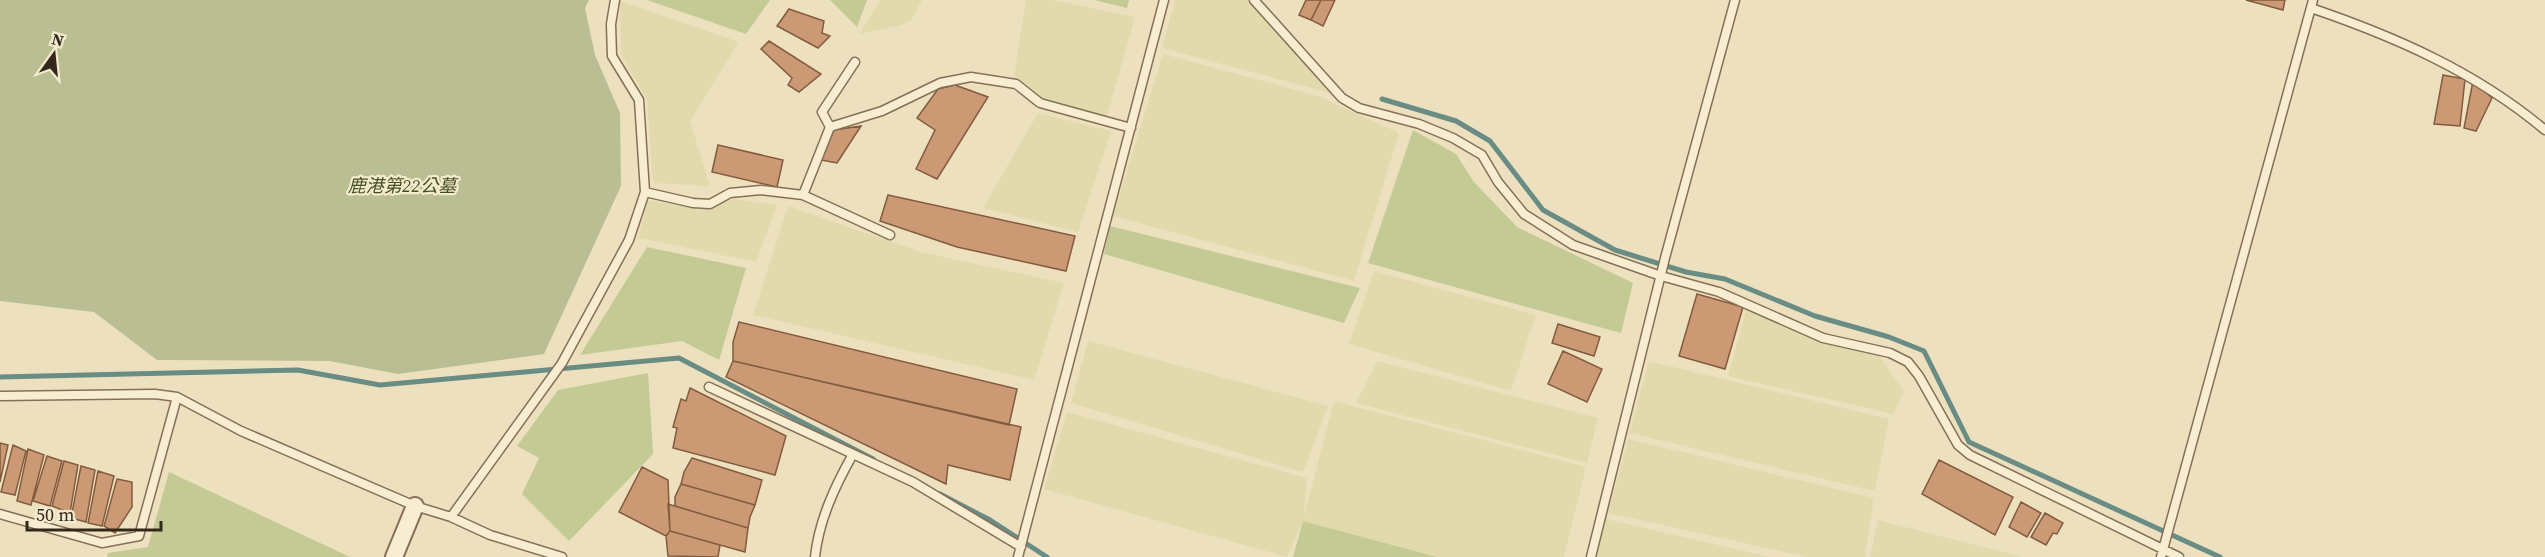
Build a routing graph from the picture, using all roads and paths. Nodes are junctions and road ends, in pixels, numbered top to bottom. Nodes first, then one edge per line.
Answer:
1 (615, 0) edge
2 (1164, 0) edge
3 (1254, 0) edge
4 (1735, 0) edge
5 (2312, 4) edge
6 (855, 62) dead end
7 (830, 128) junction
8 (1131, 128) junction
9 (2545, 130) edge
10 (645, 192) junction
11 (802, 195) junction
12 (890, 235) dead end
13 (1661, 276) junction
14 (709, 387) dead end
15 (0, 396) edge
16 (177, 397) junction
17 (853, 454) junction
18 (415, 506) junction
19 (0, 514) edge
20 (451, 518) junction
21 (1021, 547) junction
22 (2162, 553) edge
23 (394, 557) edge
24 (562, 557) edge
25 (815, 557) edge
26 (1018, 557) edge
27 (1590, 557) edge
28 (2179, 557) edge

1 - 10 lane
2 - 8 lane
3 - 13 lane
4 - 13 lane
5 - 9 lane
5 - 22 lane
6 - 7 lane
7 - 8 lane
7 - 11 lane
8 - 21 lane
10 - 11 lane
10 - 20 lane
11 - 12 lane
13 - 22 lane
13 - 27 lane
14 - 17 lane
15 - 16 lane
16 - 18 lane
16 - 19 lane
17 - 21 lane
17 - 25 lane
18 - 20 lane
18 - 23 street
20 - 24 lane
21 - 26 lane
22 - 28 lane

